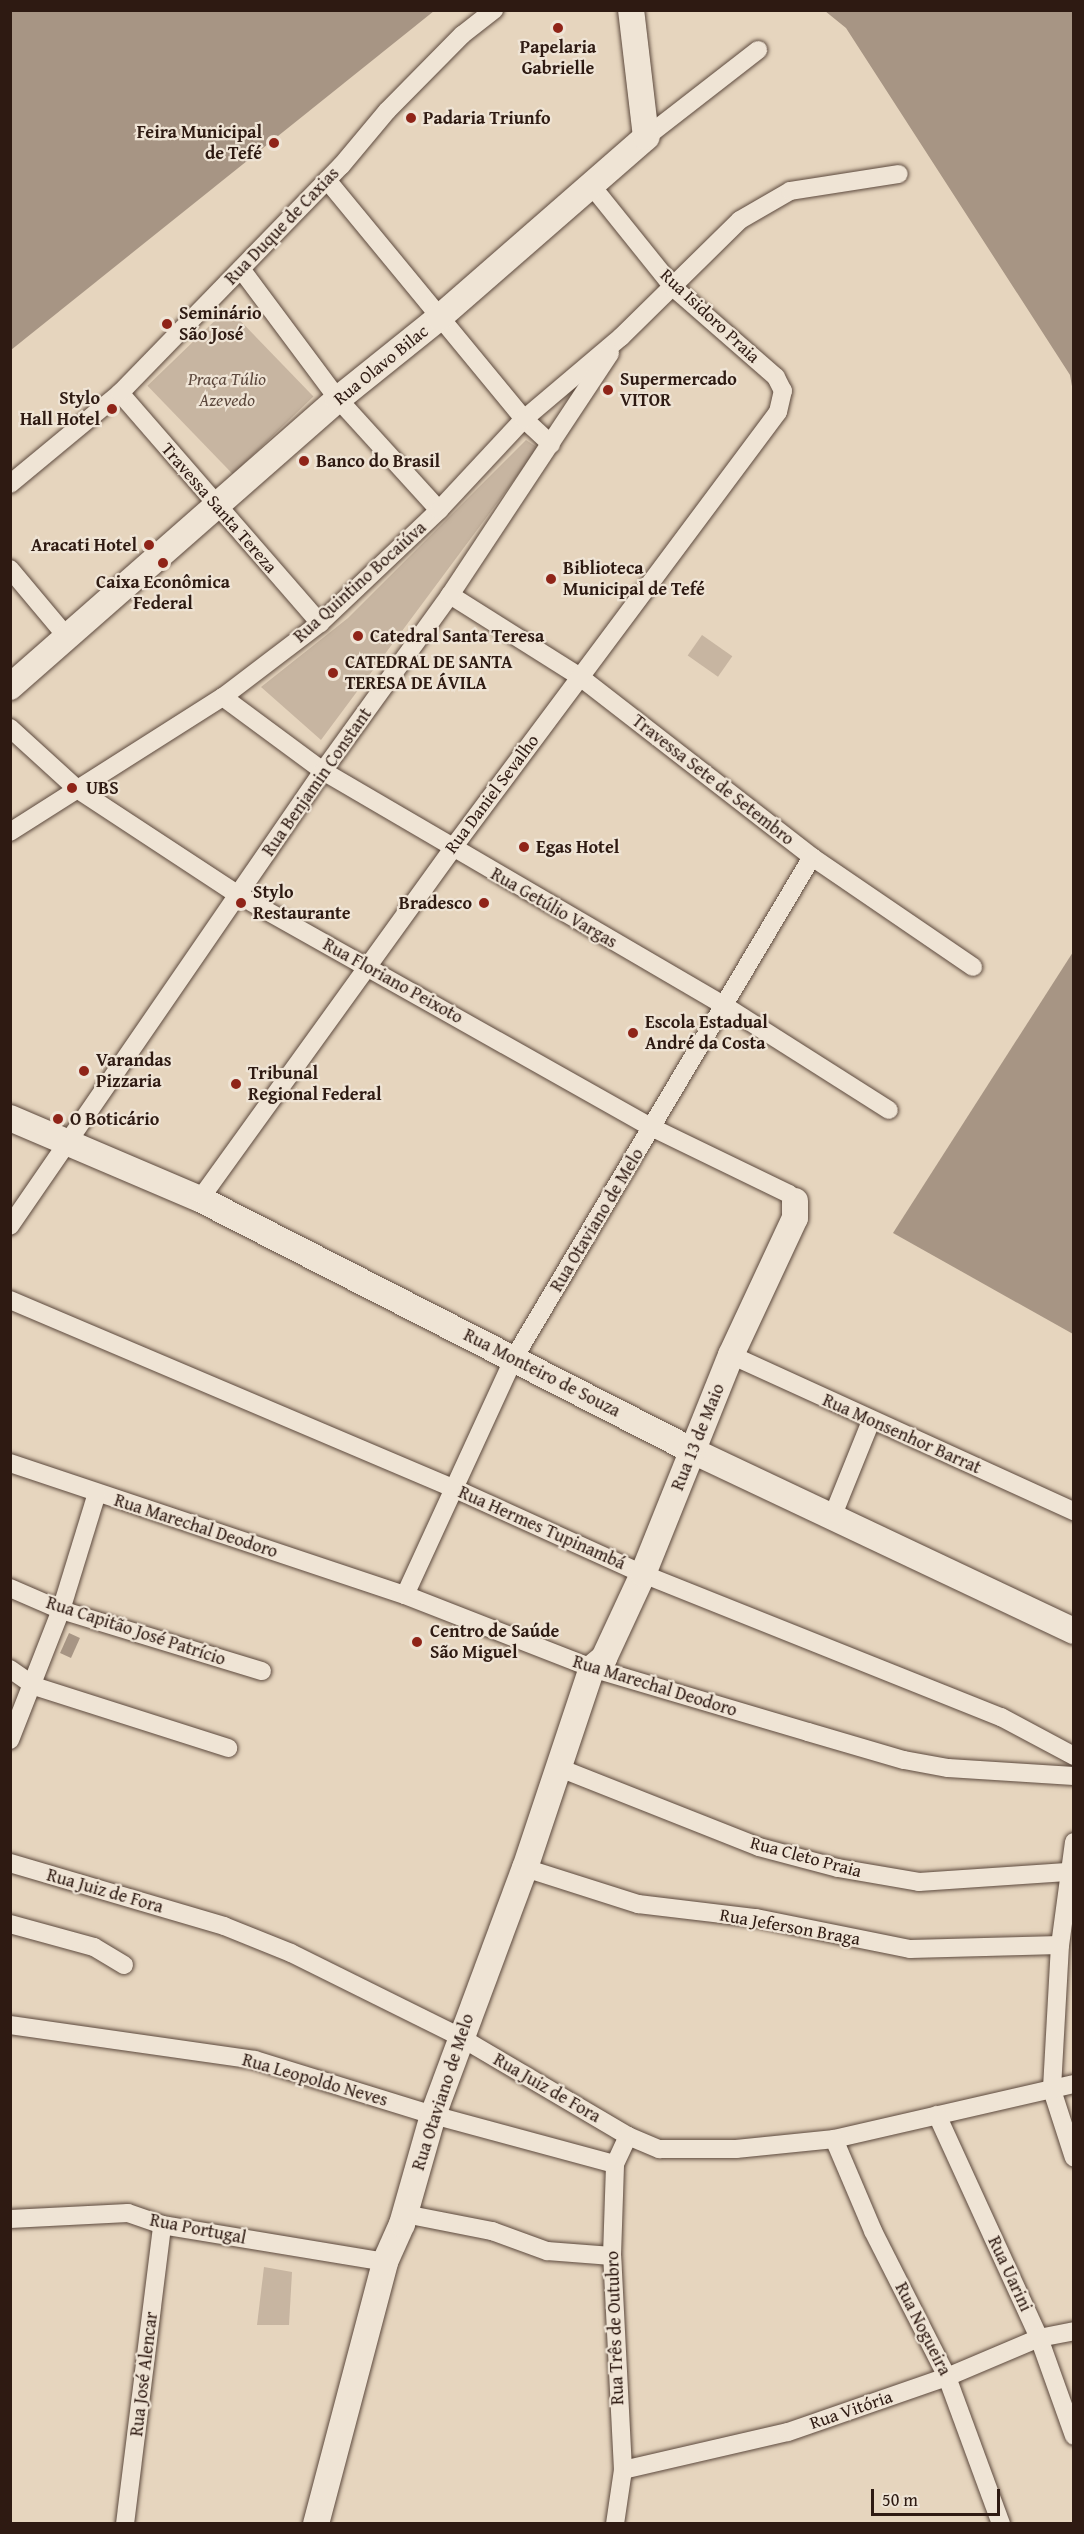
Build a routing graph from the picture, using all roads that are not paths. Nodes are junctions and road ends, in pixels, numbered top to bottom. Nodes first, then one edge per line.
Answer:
1 (494, 10) edge
2 (631, 10) edge
3 (758, 50) dead end
4 (646, 137) junction
5 (899, 174) dead end
6 (327, 180) junction
7 (591, 185) junction
8 (241, 269) junction
9 (673, 287) junction
10 (440, 317) junction
11 (621, 337) junction
12 (783, 391) joint
13 (120, 393) junction
14 (338, 399) junction
15 (524, 418) junction
16 (550, 444) junction
17 (10, 484) edge
18 (217, 507) junction
19 (439, 510) junction
20 (10, 569) edge
21 (450, 595) junction
22 (320, 623) junction
23 (68, 638) junction
24 (580, 677) junction
25 (10, 687) edge
26 (224, 697) junction
27 (10, 728) edge
28 (323, 771) junction
29 (77, 789) junction
30 (10, 832) edge
31 (452, 849) junction
32 (812, 856) junction
33 (237, 894) junction
34 (368, 966) junction
35 (973, 967) dead end
36 (725, 1006) junction
37 (889, 1110) dead end
38 (10, 1118) edge
39 (653, 1128) junction
40 (67, 1144) junction
41 (200, 1199) junction
42 (795, 1201) joint
43 (10, 1226) edge
44 (10, 1300) edge
45 (731, 1355) junction
46 (513, 1358) junction
47 (871, 1421) junction
48 (693, 1452) junction
49 (10, 1463) edge
50 (451, 1487) junction
51 (97, 1493) junction
52 (1074, 1510) edge
53 (832, 1515) junction
54 (643, 1574) junction
55 (10, 1588) edge
56 (405, 1595) junction
57 (61, 1610) junction
58 (1074, 1632) edge
59 (592, 1668) junction
60 (10, 1669) edge
61 (262, 1671) dead end
62 (34, 1686) junction
63 (10, 1740) edge
64 (228, 1748) dead end
65 (1074, 1756) edge
66 (557, 1767) junction
67 (1074, 1776) edge
68 (1074, 1842) edge
69 (10, 1863) edge
70 (525, 1868) junction
71 (1067, 1872) junction
72 (10, 1924) edge
73 (1060, 1945) junction
74 (124, 1965) dead end
75 (10, 2025) edge
76 (460, 2037) junction
77 (1074, 2084) edge
78 (1052, 2090) junction
79 (433, 2115) junction
80 (937, 2115) junction
81 (628, 2136) junction
82 (834, 2139) junction
83 (1074, 2158) edge
84 (615, 2163) junction
85 (405, 2214) junction
86 (10, 2219) edge
87 (162, 2225) junction
88 (612, 2256) junction
89 (385, 2262) junction
90 (1074, 2331) edge
91 (1039, 2338) junction
92 (947, 2377) junction
93 (1074, 2436) edge
94 (622, 2470) junction
95 (125, 2523) edge
96 (316, 2523) edge
97 (615, 2523) edge
98 (1002, 2523) edge

1 - 6 street, Rua Duque de Caxias
2 - 4 street
3 - 4 street, Rua Olavo Bilac
4 - 7 street, Rua Olavo Bilac
5 - 9 street, Rua Quintino Bocaiúva
6 - 8 street, Rua Duque de Caxias
6 - 10 street
7 - 9 street, Rua Isidoro Praia
7 - 10 street, Rua Olavo Bilac
8 - 13 street, Rua Duque de Caxias
8 - 14 street
9 - 11 street, Rua Quintino Bocaiúva
9 - 12 street, Rua Isidoro Praia
10 - 14 street, Rua Olavo Bilac
10 - 15 street
11 - 15 street, Rua Quintino Bocaiúva
11 - 16 street, Rua Benjamin Constant
12 - 24 street, Rua Daniel Sevalho
13 - 17 street, Rua Duque de Caxias
13 - 18 street, Travessa Santa Tereza
14 - 18 street, Rua Olavo Bilac
14 - 19 street
15 - 16 street
15 - 19 street, Rua Quintino Bocaiúva
16 - 21 street, Rua Benjamin Constant
18 - 22 street, Travessa Santa Tereza
18 - 23 street, Rua Olavo Bilac
19 - 22 street, Rua Quintino Bocaiúva
20 - 23 street
21 - 24 street, Travessa Sete de Setembro
21 - 28 street, Rua Benjamin Constant
22 - 26 street, Rua Quintino Bocaiúva
23 - 25 street, Rua Olavo Bilac
24 - 31 street, Rua Daniel Sevalho
24 - 32 street, Travessa Sete de Setembro
26 - 28 street, Rua Getúlio Vargas
26 - 29 street, Rua Quintino Bocaiúva
27 - 29 street, Rua Floriano Peixoto
28 - 31 street, Rua Getúlio Vargas
28 - 33 street, Rua Benjamin Constant
29 - 30 street, Rua Quintino Bocaiúva
29 - 33 street, Rua Floriano Peixoto
31 - 34 street, Rua Daniel Sevalho
31 - 36 street, Rua Getúlio Vargas
32 - 35 street, Travessa Sete de Setembro
32 - 36 street, Rua Otaviano de Melo
33 - 34 street, Rua Floriano Peixoto
33 - 40 street, Rua Benjamin Constant
34 - 39 street, Rua Floriano Peixoto
34 - 41 street, Rua Daniel Sevalho
36 - 37 street, Rua Getúlio Vargas
36 - 39 street, Rua Otaviano de Melo
38 - 40 street, Rua Monteiro de Souza
39 - 42 street, Rua Floriano Peixoto
39 - 46 street, Rua Otaviano de Melo
40 - 41 street, Rua Monteiro de Souza
40 - 43 street, Rua Benjamin Constant
41 - 46 street, Rua Monteiro de Souza
42 - 45 street, Rua 13 de Maio
44 - 50 street, Rua Hermes Tupinambá
45 - 47 street, Rua Monsenhor Barrat
45 - 48 street, Rua 13 de Maio
46 - 48 street, Rua Monteiro de Souza
46 - 50 street, Rua Otaviano de Melo
47 - 52 street, Rua Monsenhor Barrat
47 - 53 street
48 - 53 street, Rua Monteiro de Souza
48 - 54 street, Rua 13 de Maio
49 - 51 street, Rua Marechal Deodoro
50 - 54 street, Rua Hermes Tupinambá
50 - 56 street, Rua Otaviano de Melo
51 - 56 street, Rua Marechal Deodoro
51 - 57 street
53 - 58 street, Rua Monteiro de Souza
54 - 59 street, Rua 13 de Maio
54 - 65 street, Rua Hermes Tupinambá
55 - 57 street, Rua Capitão José Patrício
56 - 59 street, Rua Marechal Deodoro
57 - 61 street, Rua Capitão José Patrício
57 - 62 street
59 - 66 street, Rua Otaviano de Melo
59 - 67 street, Rua Marechal Deodoro
60 - 62 street
62 - 63 street
62 - 64 street
66 - 70 street, Rua Otaviano de Melo
66 - 71 street, Rua Cleto Praia
68 - 71 street
69 - 76 street, Rua Juiz de Fora
70 - 73 street, Rua Jeferson Braga
70 - 76 street, Rua Otaviano de Melo
71 - 73 street
72 - 74 street
73 - 78 street
75 - 79 street, Rua Leopoldo Neves
76 - 79 street, Rua Otaviano de Melo
76 - 81 street, Rua Juiz de Fora
77 - 78 street, Rua Juiz de Fora
78 - 80 street, Rua Juiz de Fora
78 - 83 street
79 - 84 street, Rua Leopoldo Neves
79 - 85 street, Rua Otaviano de Melo
80 - 82 street, Rua Juiz de Fora
80 - 91 street, Rua Uarini
81 - 82 street, Rua Juiz de Fora
81 - 84 street, Rua Três de Outubro
82 - 92 street, Rua Nogueira
84 - 88 street, Rua Três de Outubro
85 - 88 street
85 - 89 street, Rua Otaviano de Melo
86 - 87 street, Rua Portugal
87 - 89 street, Rua Portugal
87 - 95 street, Rua José Alencar
88 - 94 street, Rua Três de Outubro
89 - 96 street, Rua Otaviano de Melo
90 - 91 street, Rua Vitória
91 - 92 street, Rua Vitória
91 - 93 street, Rua Uarini
92 - 94 street, Rua Vitória
92 - 98 street, Rua Nogueira
94 - 97 street, Rua Três de Outubro

